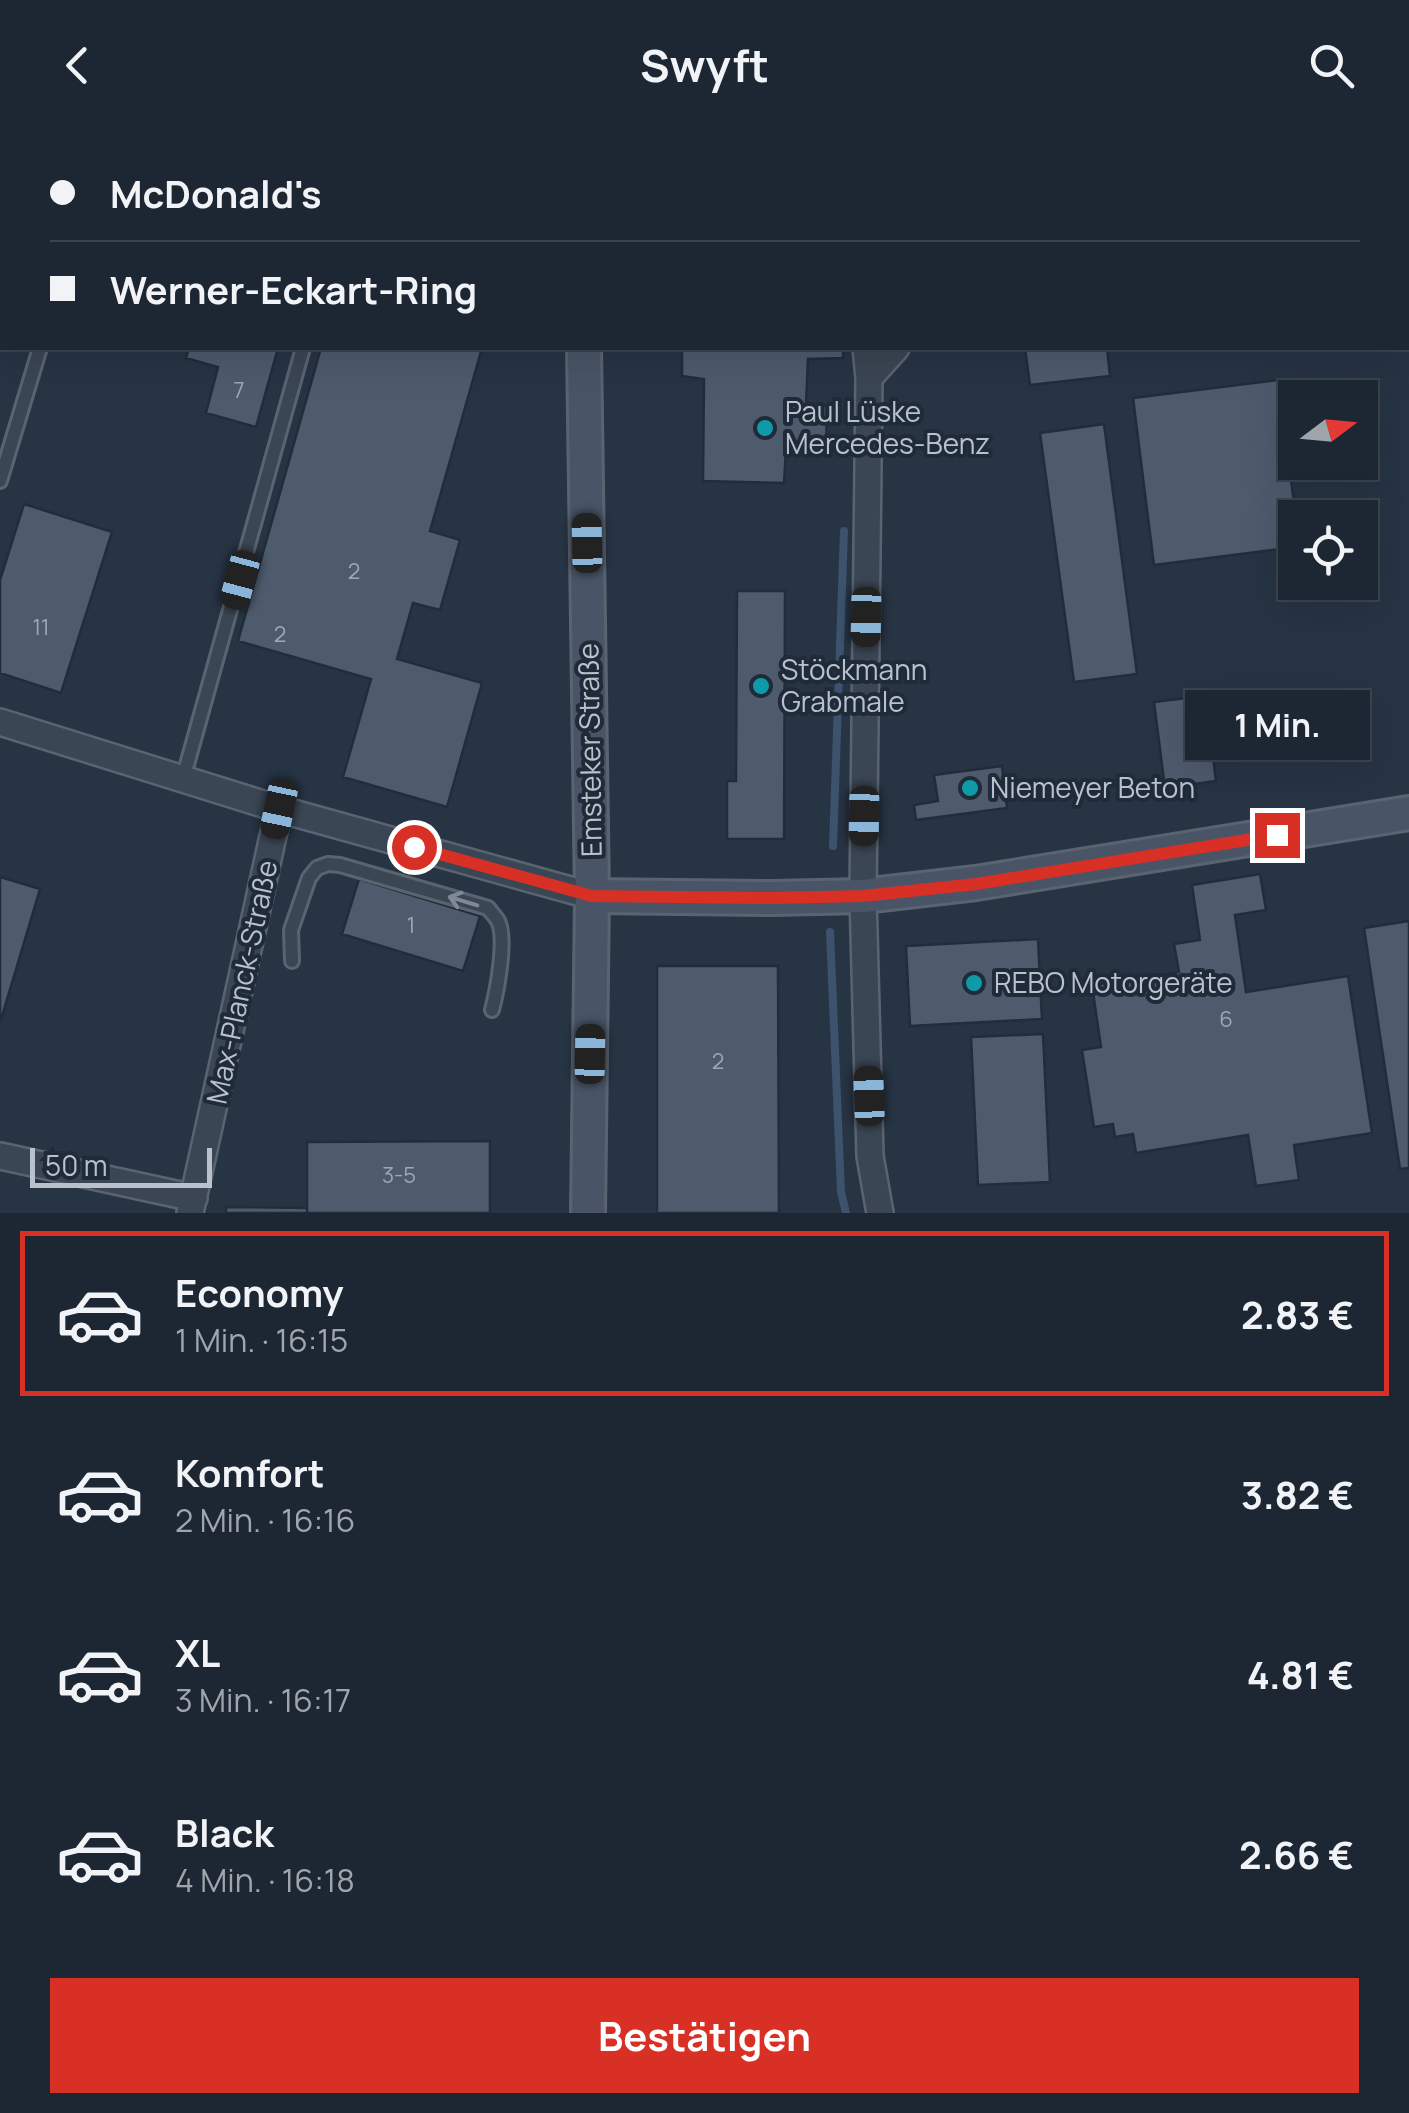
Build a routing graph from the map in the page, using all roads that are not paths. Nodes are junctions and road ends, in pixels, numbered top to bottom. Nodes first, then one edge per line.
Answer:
1 (39, 350) edge
2 (302, 350) edge
3 (584, 350) edge
4 (866, 350) edge
5 (894, 350) edge
6 (869, 378) junction
7 (0, 481) edge
8 (0, 722) edge
9 (183, 779) junction
10 (279, 809) junction
11 (1409, 814) edge
12 (592, 896) junction
13 (863, 896) junction
14 (292, 961) dead end
15 (492, 1010) dead end
16 (0, 1156) edge
17 (192, 1206) edge
18 (588, 1213) edge
19 (880, 1213) edge

1 - 7 lane
2 - 9 lane
3 - 12 street, Emsteker Straße
4 - 6 street
5 - 6 street
6 - 13 street
8 - 9 street
9 - 10 street
10 - 12 street
10 - 17 street, Max-Planck-Straße
11 - 13 street
12 - 13 street
12 - 18 street, Emsteker Straße
13 - 19 street
15 -> 14 lane
16 - 17 street

